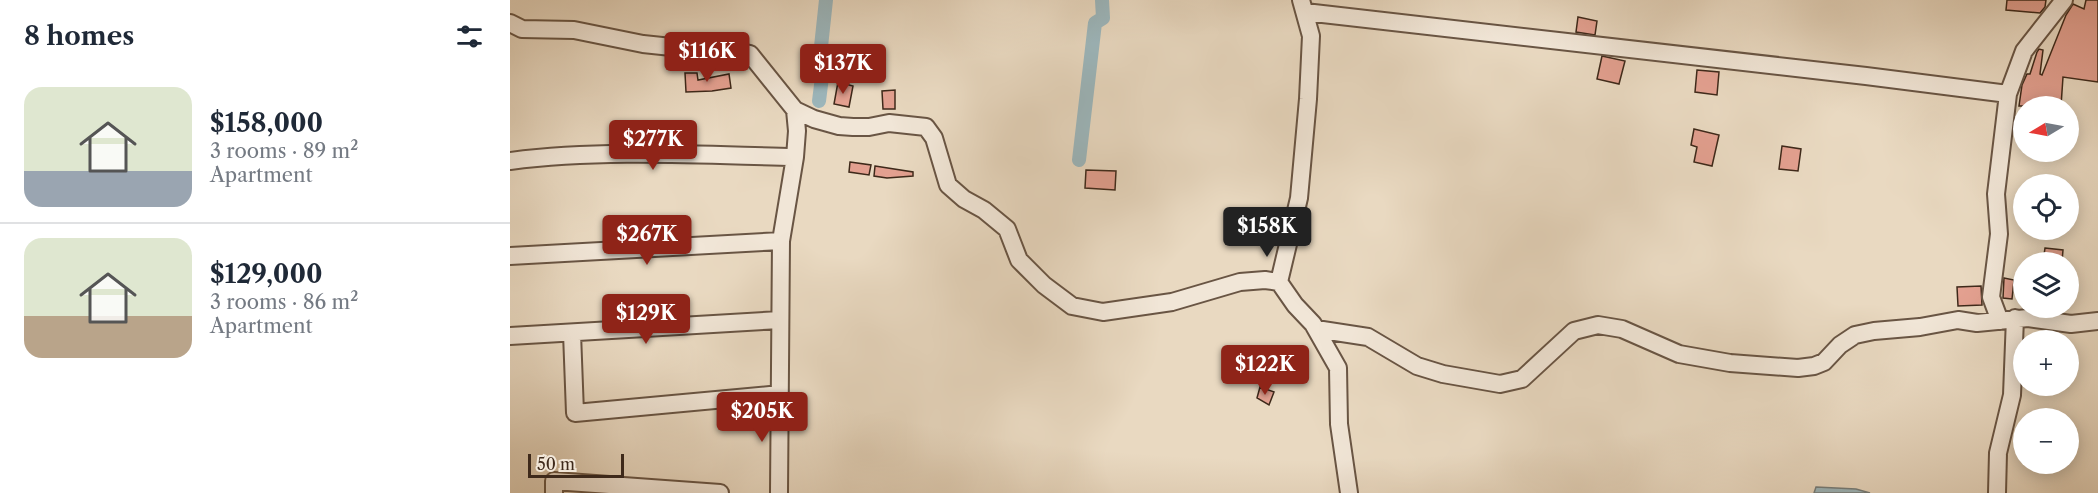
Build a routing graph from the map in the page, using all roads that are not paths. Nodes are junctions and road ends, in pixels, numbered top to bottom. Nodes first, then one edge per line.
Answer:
1 (2064, 0) edge
2 (1303, 6) edge
3 (510, 23) edge
4 (2008, 94) junction
5 (795, 110) junction
6 (795, 157) junction
7 (510, 161) edge
8 (781, 241) junction
9 (510, 256) edge
10 (1279, 282) junction
11 (780, 320) junction
12 (2007, 320) junction
13 (2098, 321) edge
14 (1316, 329) junction
15 (572, 333) junction
16 (510, 336) edge
17 (780, 394) junction
18 (554, 493) edge
19 (720, 493) edge
20 (778, 493) edge
21 (1349, 493) edge
22 (1997, 493) edge

1 - 4 street
2 - 4 street
2 - 10 street
3 - 5 street
4 - 12 street
5 - 6 street
5 - 10 street
6 - 7 street
6 - 8 street
8 - 9 street
8 - 11 street
10 - 14 street
11 - 15 street
11 - 17 street
12 - 13 street
12 - 14 street
12 - 22 street
14 - 21 street
15 - 16 street
15 - 17 street
17 - 20 street
18 - 19 street

